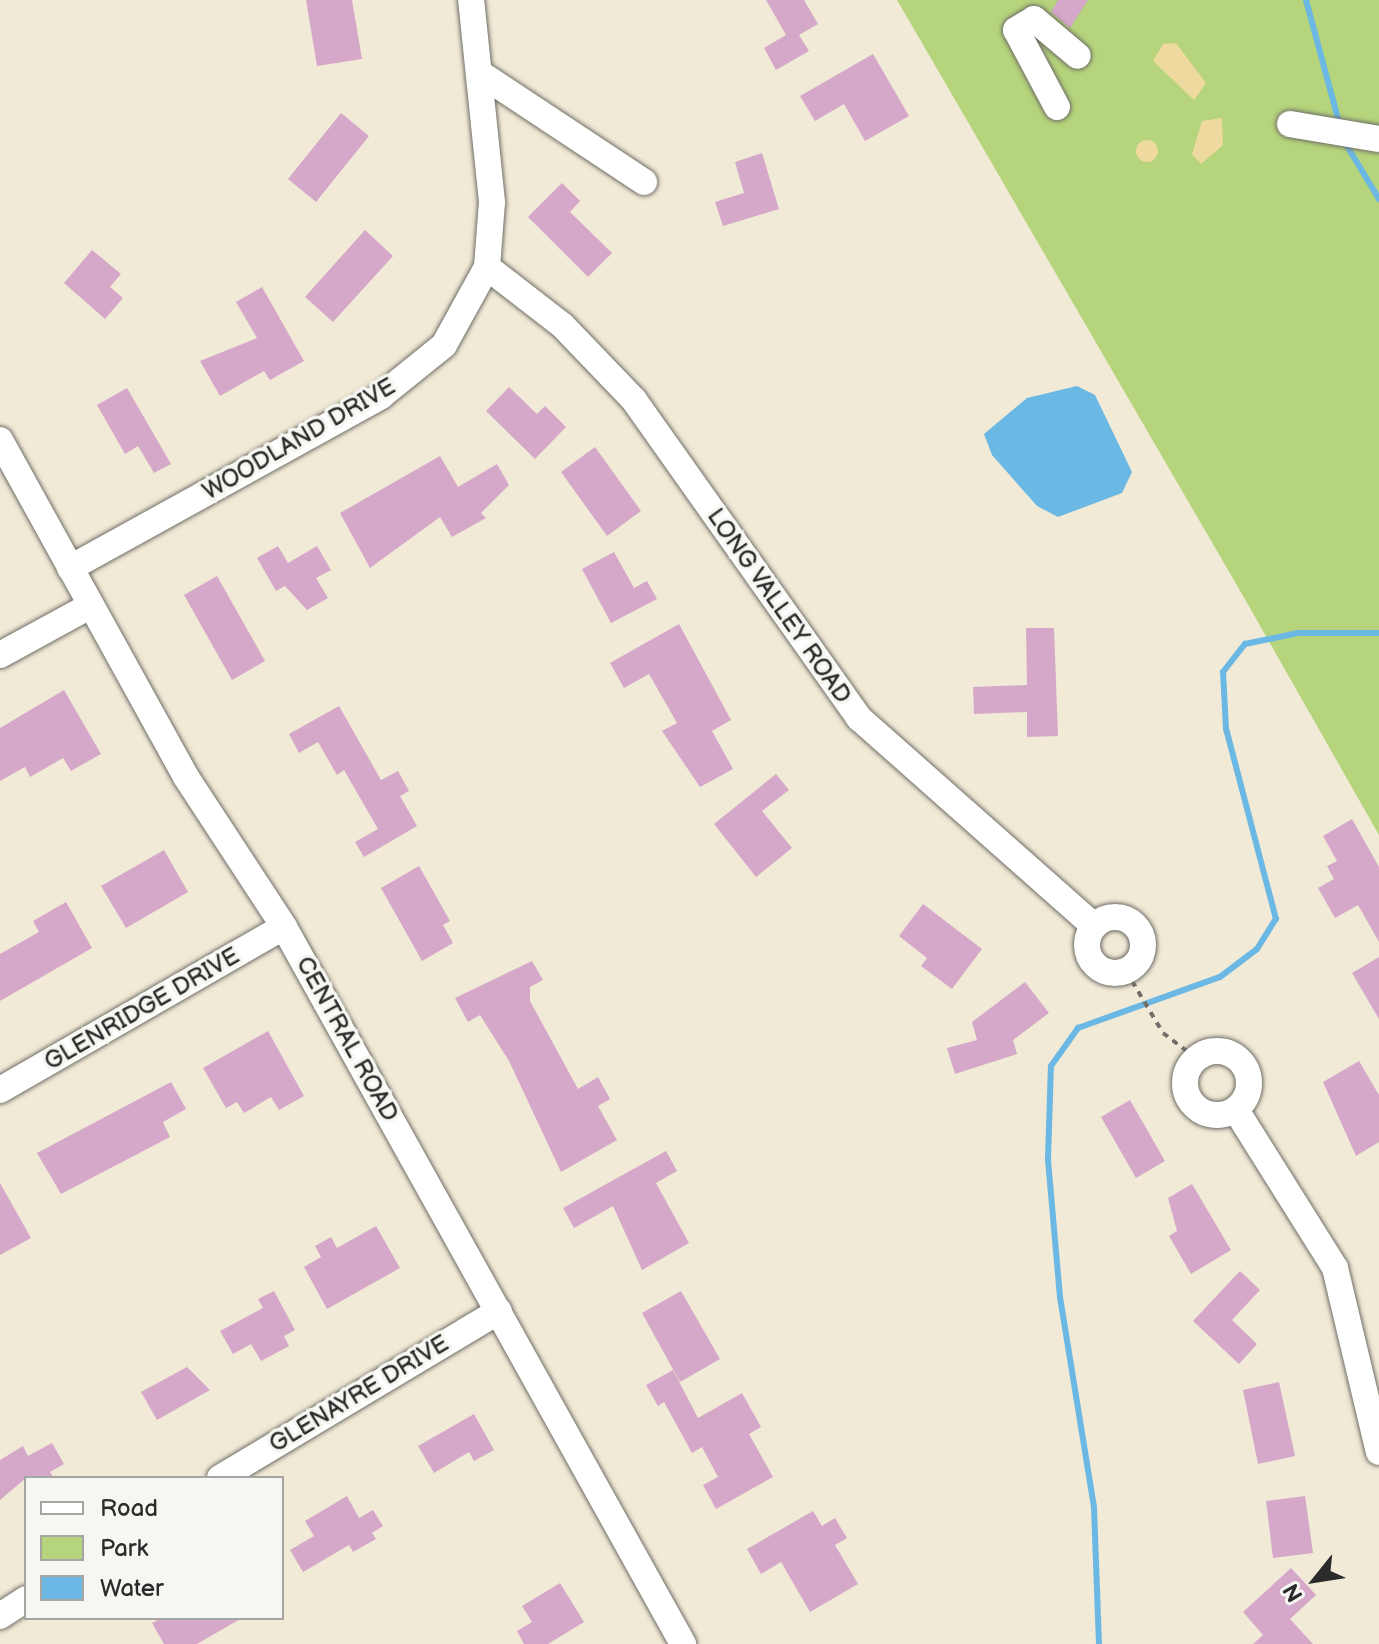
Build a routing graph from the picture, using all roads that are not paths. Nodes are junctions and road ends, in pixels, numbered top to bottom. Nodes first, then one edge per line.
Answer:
1 (471, 0) edge
2 (1078, 56) dead end
3 (484, 76) junction
4 (1057, 107) dead end
5 (1300, 125) dead end
6 (1376, 138) edge
7 (644, 182) dead end
8 (487, 267) junction
9 (0, 440) edge
10 (70, 568) junction
11 (90, 606) junction
12 (0, 655) edge
13 (1094, 926) junction
14 (284, 927) junction
15 (0, 1090) edge
16 (1236, 1110) junction
17 (499, 1311) junction
18 (1379, 1452) edge
19 (223, 1476) edge
20 (24, 1600) edge
21 (0, 1616) edge
22 (683, 1644) edge

1 - 3 street, WOODLAND DRIVE
2 - 4 street
3 - 7 street
3 - 8 street, WOODLAND DRIVE
5 - 6 street
8 - 10 street, WOODLAND DRIVE
8 - 13 street, LONG VALLEY ROAD
9 - 10 street, CENTRAL ROAD
10 - 11 street, CENTRAL ROAD
11 - 12 street
11 - 14 street, CENTRAL ROAD
13 - 13 street
14 - 15 street, GLENRIDGE DRIVE
14 - 17 street, CENTRAL ROAD
16 - 16 street
16 - 18 street
17 - 19 street, GLENAYRE DRIVE
17 - 22 street, CENTRAL ROAD
20 - 21 street

